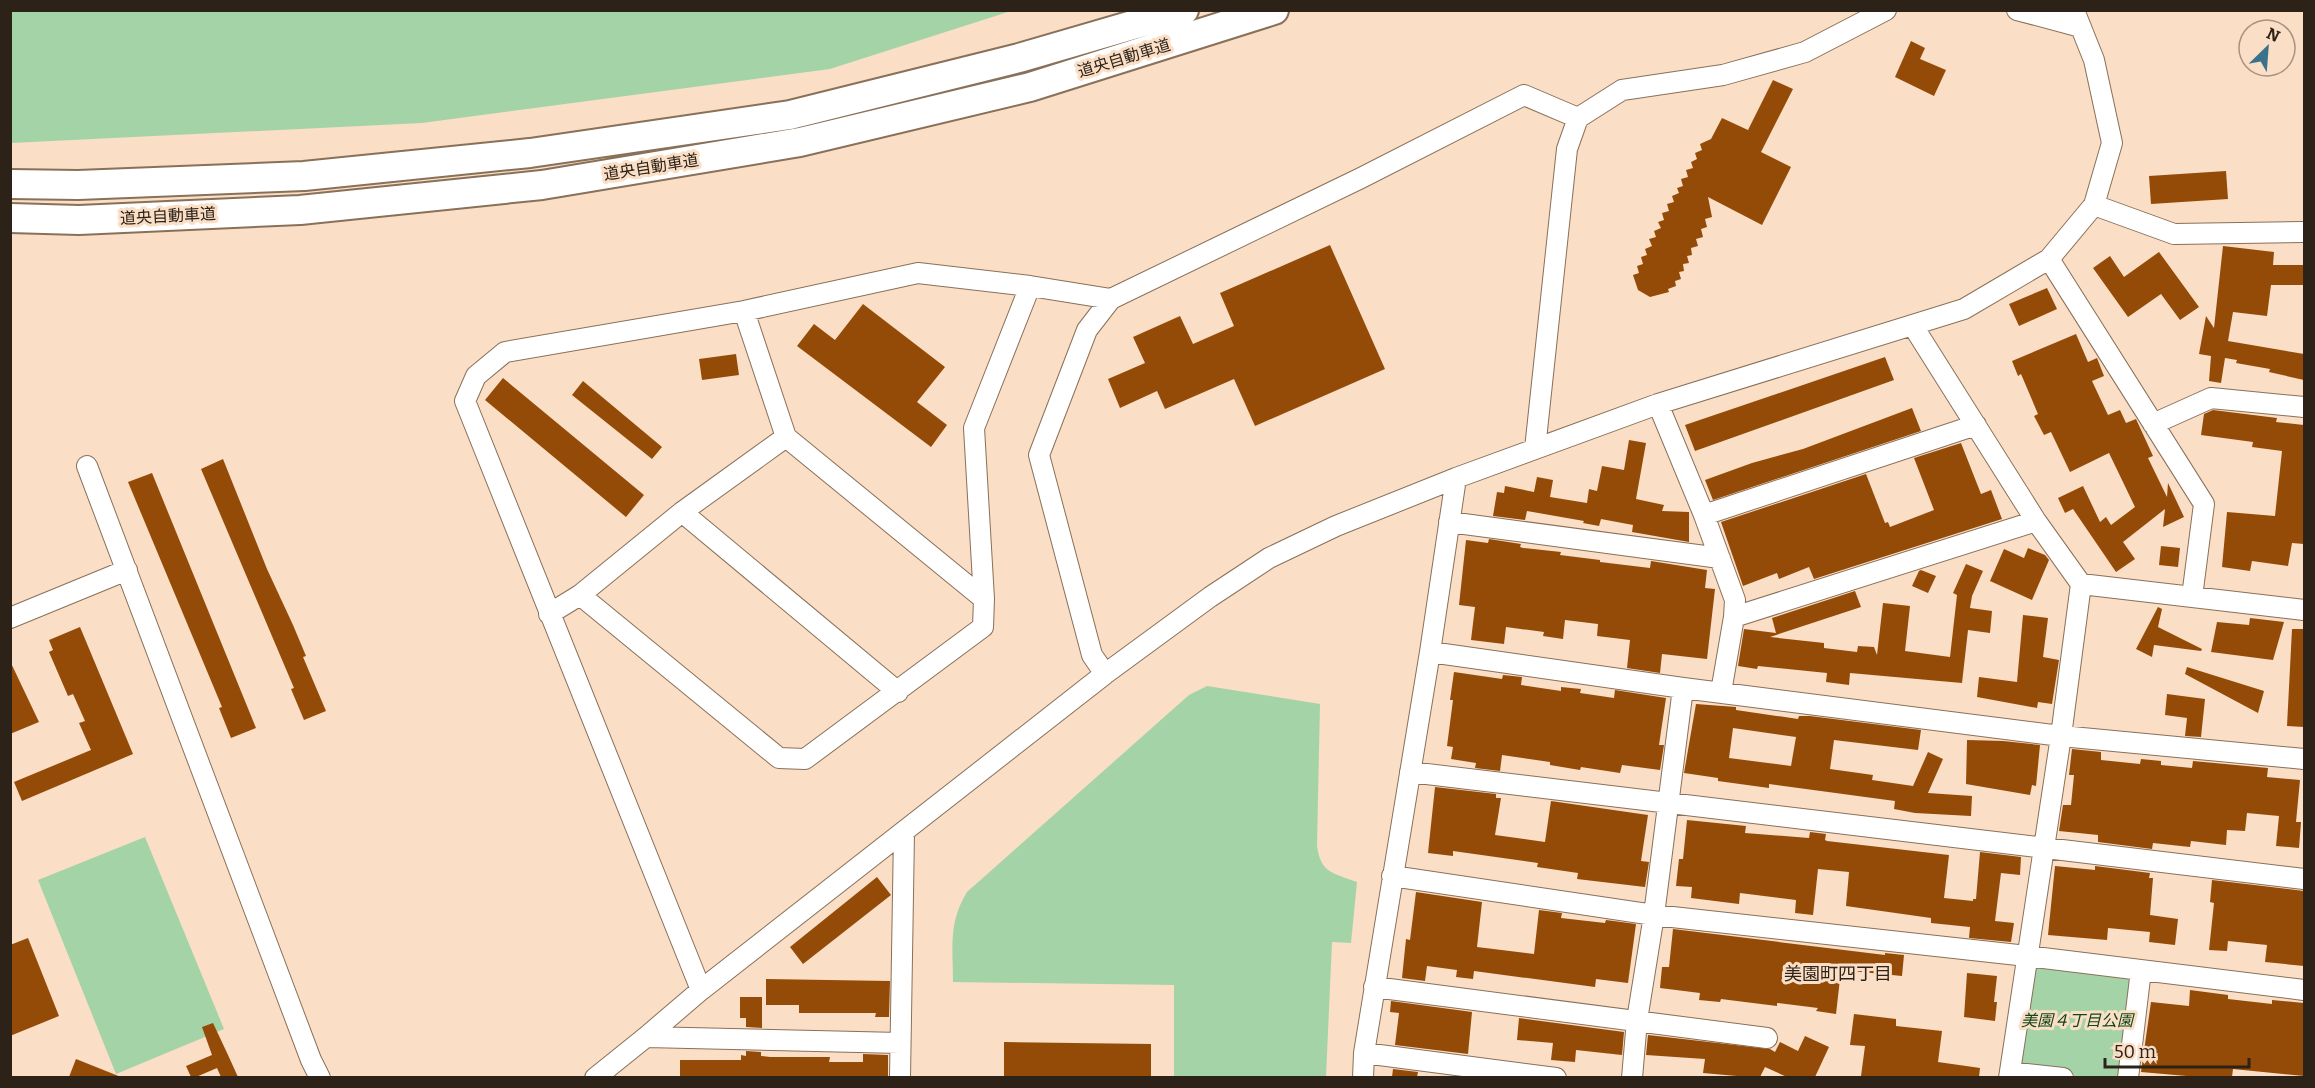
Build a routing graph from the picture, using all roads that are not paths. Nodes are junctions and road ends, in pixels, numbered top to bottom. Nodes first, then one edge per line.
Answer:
1 (1185, 10) edge
2 (1274, 10) edge
3 (1886, 10) edge
4 (2017, 10) edge
5 (2078, 19) edge
6 (1578, 118) junction
7 (10, 184) edge
8 (2094, 205) junction
9 (10, 218) edge
10 (2304, 232) edge
11 (2049, 260) junction
12 (1030, 286) junction
13 (1111, 299) junction
14 (744, 311) junction
15 (1913, 326) junction
16 (1658, 404) junction
17 (2304, 407) edge
18 (2153, 424) junction
19 (1976, 425) junction
20 (786, 437) junction
21 (1534, 449) junction
22 (87, 466) dead end
23 (1456, 478) junction
24 (682, 512) junction
25 (1704, 515) junction
26 (2036, 521) junction
27 (1449, 522) junction
28 (1720, 558) junction
29 (127, 570) junction
30 (2080, 584) junction
31 (580, 595) junction
32 (2192, 597) junction
33 (984, 599) junction
34 (2304, 610) edge
35 (549, 614) junction
36 (1734, 617) junction
37 (10, 618) edge
38 (1430, 652) junction
39 (1105, 674) junction
40 (1683, 688) junction
41 (898, 692) junction
42 (1722, 692) junction
43 (2061, 736) junction
44 (2304, 759) edge
45 (1410, 771) junction
46 (1668, 804) junction
47 (904, 833) junction
48 (2043, 849) junction
49 (1392, 876) junction
50 (2304, 879) edge
51 (1654, 915) junction
52 (2027, 956) junction
53 (2141, 970) junction
54 (1374, 987) junction
55 (701, 990) junction
56 (2304, 990) edge
57 (1637, 1020) junction
58 (646, 1037) junction
59 (1767, 1038) dead end
60 (900, 1043) junction
61 (1364, 1053) junction
62 (2010, 1075) edge
63 (320, 1077) edge
64 (595, 1077) edge
65 (900, 1077) edge
66 (1363, 1077) edge
67 (1556, 1077) edge
68 (1632, 1077) edge
69 (2063, 1077) edge
70 (2128, 1077) edge

1 - 7 highway, 道央自動車道
2 - 9 highway, 道央自動車道
3 - 6 street
4 - 5 street
5 - 8 street
6 - 13 street
6 - 21 street
8 - 10 street
8 - 11 street
11 - 15 street
11 - 18 street
12 - 13 street
12 - 14 street
12 - 33 street
13 - 39 street
14 - 20 street
14 - 35 street
15 - 16 street
15 - 19 street
16 - 21 street
16 - 25 street
17 - 18 street
18 - 32 street
19 - 25 street
19 - 26 street
20 - 24 street
20 - 33 street
21 - 23 street
22 - 29 street
23 - 27 street
23 - 39 street
24 - 31 street
24 - 41 street
25 - 28 street
26 - 30 street
26 - 36 street
27 - 28 street
27 - 38 street
28 - 36 street
29 - 37 street
29 - 63 street
30 - 32 street
30 - 43 street
31 - 35 street
31 - 41 street
32 - 34 street
33 - 41 street
35 - 55 street
36 - 42 street
38 - 40 street
38 - 45 street
39 - 47 street
40 - 42 street
40 - 46 street
42 - 43 street
43 - 44 street
43 - 48 street
45 - 46 street
45 - 49 street
46 - 48 street
46 - 51 street
47 - 55 street
47 - 60 street
48 - 50 street
48 - 52 street
49 - 51 street
49 - 54 street
51 - 52 street
51 - 57 street
52 - 53 street
52 - 62 street
53 - 56 street
53 - 70 street
54 - 57 street
54 - 61 street
55 - 58 street
57 - 59 street
57 - 68 street
58 - 60 street
58 - 64 street
60 - 65 street
61 - 66 street
61 - 67 street
62 - 69 street

